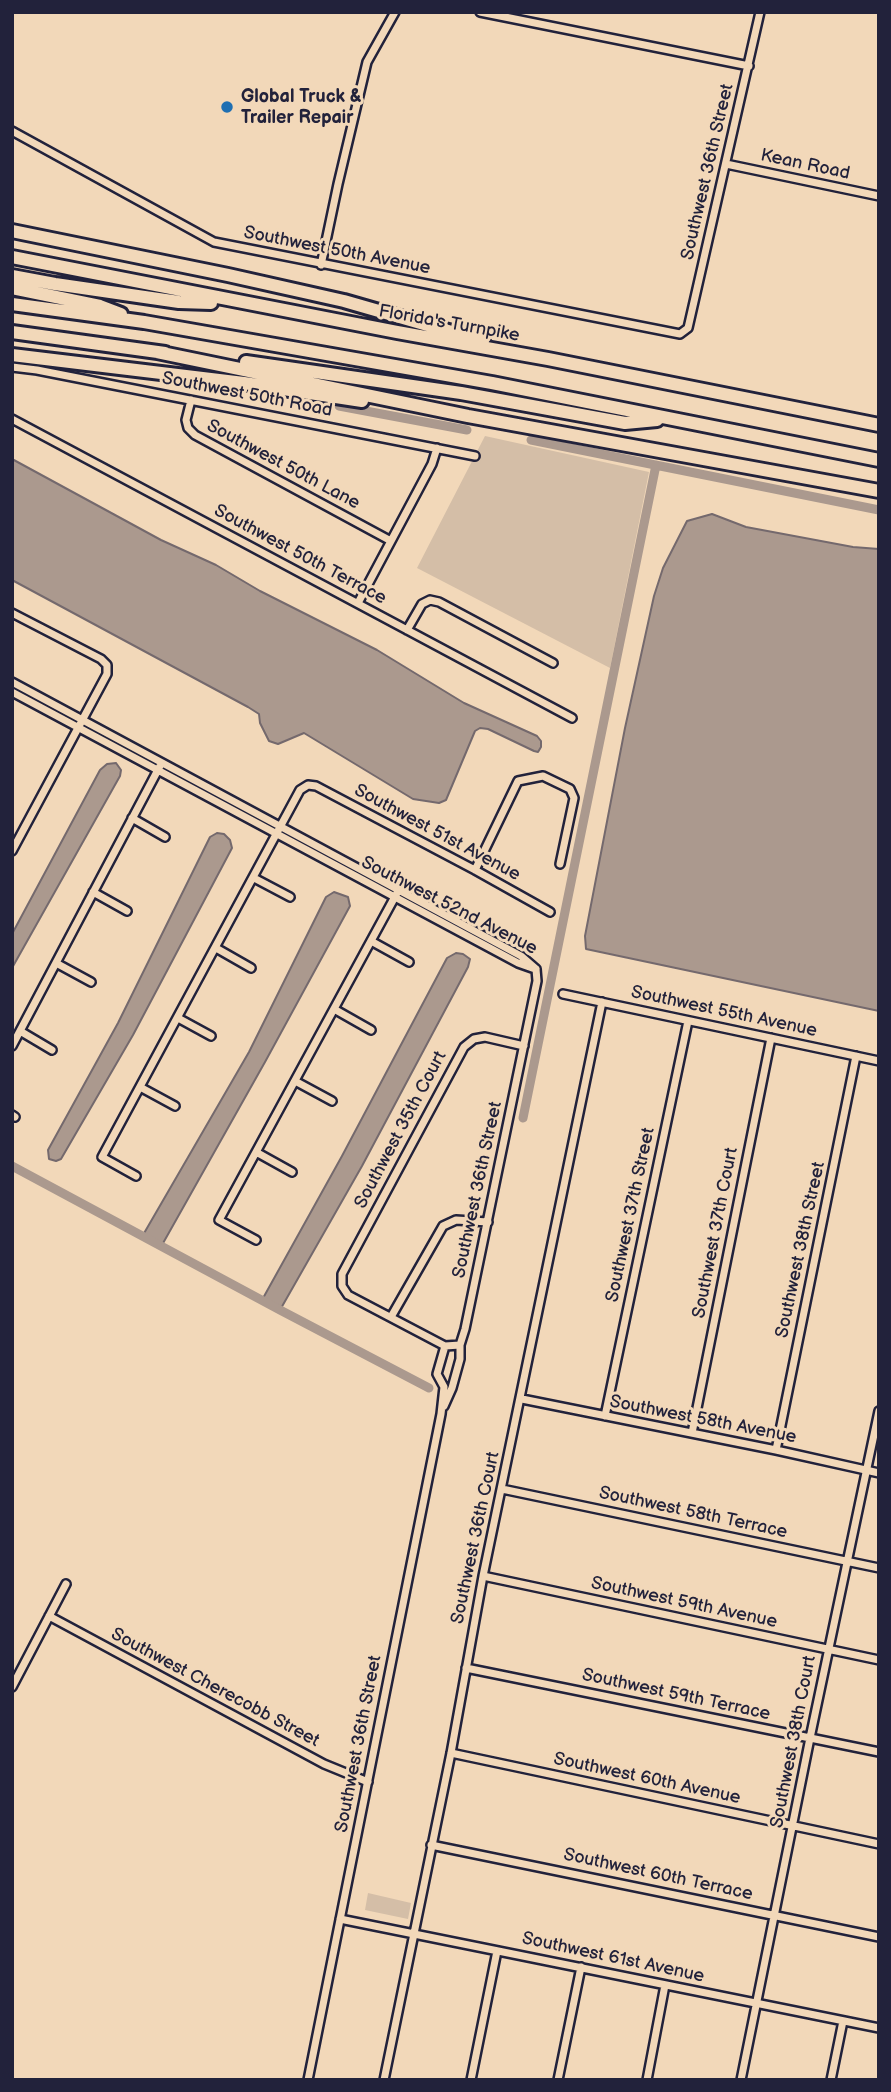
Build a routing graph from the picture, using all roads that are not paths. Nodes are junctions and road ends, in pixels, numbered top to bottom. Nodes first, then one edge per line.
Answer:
1 (395, 12) edge
2 (480, 12) edge
3 (760, 12) edge
4 (749, 66) junction
5 (12, 131) edge
6 (726, 164) junction
7 (879, 196) edge
8 (12, 231) edge
9 (12, 257) edge
10 (321, 265) junction
11 (12, 276) edge
12 (12, 288) edge
13 (12, 303) edge
14 (246, 303) junction
15 (144, 322) junction
16 (12, 332) edge
17 (681, 334) joint
18 (157, 352) junction
19 (12, 355) edge
20 (548, 359) junction
21 (12, 367) edge
22 (191, 400) junction
23 (468, 416) junction
24 (671, 418) junction
25 (12, 419) edge
26 (879, 425) edge
27 (438, 448) junction
28 (475, 456) dead end
29 (879, 460) edge
30 (879, 491) edge
31 (391, 541) junction
32 (358, 603) junction
33 (12, 613) edge
34 (407, 630) junction
35 (553, 663) dead end
36 (12, 682) edge
37 (17, 691) edge
38 (12, 702) edge
39 (572, 718) dead end
40 (80, 723) junction
41 (160, 766) junction
42 (132, 818) junction
43 (280, 831) junction
44 (165, 836) dead end
45 (12, 851) edge
46 (560, 864) dead end
47 (475, 870) junction
48 (254, 878) junction
49 (93, 892) junction
50 (397, 893) junction
51 (290, 897) dead end
52 (127, 911) dead end
53 (550, 912) dead end
54 (370, 941) junction
55 (216, 948) junction
56 (409, 962) dead end
57 (56, 963) junction
58 (251, 968) dead end
59 (536, 970) joint
60 (91, 982) dead end
61 (563, 994) dead end
62 (602, 1002) junction
63 (334, 1009) junction
64 (178, 1018) junction
65 (688, 1021) junction
66 (371, 1030) dead end
67 (20, 1031) junction
68 (211, 1036) dead end
69 (771, 1038) junction
70 (12, 1046) edge
71 (524, 1046) junction
72 (52, 1050) dead end
73 (856, 1056) junction
74 (879, 1061) edge
75 (295, 1080) junction
76 (140, 1087) junction
77 (332, 1101) dead end
78 (175, 1106) dead end
79 (256, 1152) junction
80 (292, 1172) dead end
81 (136, 1176) dead end
82 (488, 1222) junction
83 (256, 1240) dead end
84 (391, 1317) junction
85 (460, 1345) junction
86 (445, 1346) junction
87 (442, 1357) junction
88 (455, 1373) junction
89 (522, 1399) junction
90 (879, 1411) edge
91 (441, 1414) junction
92 (605, 1416) junction
93 (692, 1433) junction
94 (776, 1450) junction
95 (867, 1471) junction
96 (879, 1473) edge
97 (502, 1489) junction
98 (846, 1561) junction
99 (879, 1568) edge
100 (483, 1576) junction
101 (66, 1584) dead end
102 (49, 1616) junction
103 (828, 1650) junction
104 (879, 1660) edge
105 (466, 1668) junction
106 (12, 1687) edge
107 (810, 1738) junction
108 (879, 1752) edge
109 (451, 1753) junction
110 (368, 1782) junction
111 (792, 1826) junction
112 (879, 1844) edge
113 (431, 1845) junction
114 (775, 1915) junction
115 (340, 1919) junction
116 (414, 1934) junction
117 (879, 1937) edge
118 (497, 1951) junction
119 (580, 1967) junction
120 (665, 1985) junction
121 (756, 2004) junction
122 (843, 2021) junction
123 (879, 2028) edge
124 (308, 2080) edge
125 (384, 2080) edge
126 (471, 2080) edge
127 (558, 2080) edge
128 (647, 2080) edge
129 (741, 2080) edge
130 (831, 2080) edge

1 - 10 street
2 - 4 street
3 - 4 street, Southwest 36th Street
4 - 6 street, Southwest 36th Street
5 - 10 street, Southwest 50th Avenue
6 - 7 street, Kean Road
6 - 17 street, Southwest 36th Street
8 - 20 highway
9 - 14 highway, Florida's Turnpike
10 - 17 street, Southwest 50th Avenue
11 - 14 highway
12 - 15 highway
13 - 15 highway
14 - 20 highway, Florida's Turnpike
15 - 24 highway
16 - 18 highway
18 - 23 highway
18 - 24 highway
19 - 23 highway
20 - 26 highway, Florida's Turnpike
21 - 22 street, Southwest 50th Road
22 - 27 street, Southwest 50th Road
22 - 31 street, Southwest 50th Lane
23 - 30 highway
24 - 29 highway
25 - 32 street, Southwest 50th Terrace
27 - 28 street, Southwest 50th Road
27 - 31 street
31 - 32 street
32 - 34 street, Southwest 50th Terrace
33 - 40 street
34 - 35 street
34 - 39 street, Southwest 50th Terrace
36 - 37 street, Southwest 52nd Avenue
37 - 38 street
37 - 40 street, Southwest 52nd Avenue
40 - 41 street, Southwest 52nd Avenue
40 - 45 street
41 - 42 street
41 - 43 street, Southwest 52nd Avenue
42 - 44 street
42 - 49 street
43 - 47 street, Southwest 51st Avenue
43 - 48 street
43 - 50 street, Southwest 52nd Avenue
46 - 47 street
47 - 53 street, Southwest 51st Avenue
48 - 51 street
48 - 55 street
49 - 52 street
49 - 57 street
50 - 54 street
50 - 59 street, Southwest 52nd Avenue
54 - 56 street
54 - 63 street
55 - 58 street
55 - 64 street
57 - 60 street
57 - 67 street
59 - 71 street, Southwest 36th Street
61 - 62 street, Southwest 55th Avenue
62 - 65 street, Southwest 55th Avenue
62 - 89 street, Southwest 36th Court
63 - 66 street
63 - 75 street
64 - 68 street
64 - 76 street
65 - 69 street, Southwest 55th Avenue
65 - 92 street, Southwest 37th Street
67 - 70 street
67 - 72 street
69 - 73 street, Southwest 55th Avenue
69 - 93 street, Southwest 37th Court
71 - 82 street, Southwest 36th Street
71 - 84 street, Southwest 35th Court
73 - 74 street, Southwest 55th Avenue
73 - 94 street, Southwest 38th Street
75 - 77 street
75 - 79 street
76 - 78 street
76 - 81 street
79 - 80 street
79 - 83 street
82 - 84 street
82 - 85 street, Southwest 36th Street
84 - 86 street
85 - 86 street
85 - 88 street, Southwest 36th Street
86 - 87 street, Southwest 36th Street
87 - 88 street
87 - 91 street, Southwest 36th Street
88 - 91 street, Southwest 36th Street
89 - 92 street, Southwest 58th Avenue
89 - 97 street, Southwest 36th Court
90 - 95 street, Southwest 38th Court
91 - 110 street, Southwest 36th Street
92 - 93 street, Southwest 58th Avenue
93 - 94 street, Southwest 58th Avenue
94 - 95 street, Southwest 58th Avenue
95 - 96 street, Southwest 58th Avenue
95 - 98 street, Southwest 38th Court
97 - 98 street, Southwest 58th Terrace
97 - 100 street, Southwest 36th Court
98 - 99 street, Southwest 58th Terrace
98 - 103 street, Southwest 38th Court
100 - 103 street, Southwest 59th Avenue
100 - 105 street, Southwest 36th Court
101 - 102 street
102 - 106 street
102 - 110 street, Southwest Cherecobb Street
103 - 104 street, Southwest 59th Avenue
103 - 107 street, Southwest 38th Court
105 - 107 street, Southwest 59th Terrace
105 - 109 street, Southwest 36th Court
107 - 108 street, Southwest 59th Terrace
107 - 111 street, Southwest 38th Court
109 - 111 street, Southwest 60th Avenue
109 - 113 street, Southwest 36th Court
110 - 115 street, Southwest 36th Street
111 - 112 street, Southwest 60th Avenue
111 - 114 street, Southwest 38th Court
113 - 114 street, Southwest 60th Terrace
113 - 116 street, Southwest 36th Court
114 - 117 street, Southwest 60th Terrace
114 - 121 street, Southwest 38th Court
115 - 116 street, Southwest 61st Avenue
115 - 124 street, Southwest 36th Street
116 - 118 street, Southwest 61st Avenue
116 - 125 street, Southwest 36th Court
118 - 119 street, Southwest 61st Avenue
118 - 126 street
119 - 120 street, Southwest 61st Avenue
119 - 127 street
120 - 121 street, Southwest 61st Avenue
120 - 128 street
121 - 122 street, Southwest 61st Avenue
121 - 129 street, Southwest 38th Court
122 - 123 street, Southwest 61st Avenue
122 - 130 street

